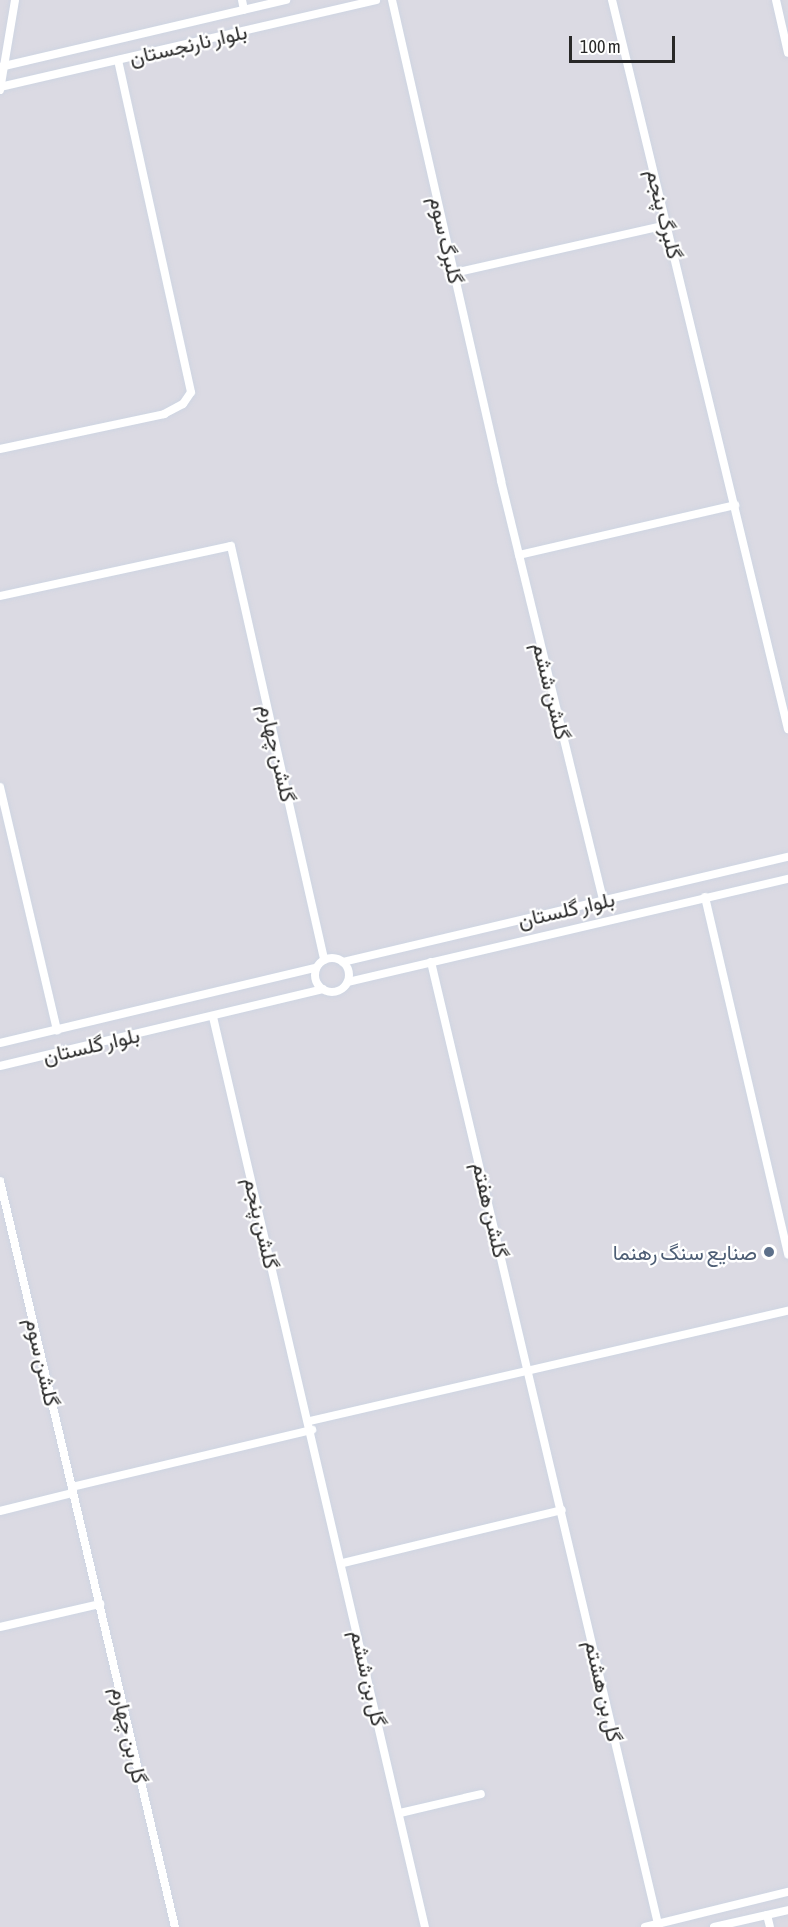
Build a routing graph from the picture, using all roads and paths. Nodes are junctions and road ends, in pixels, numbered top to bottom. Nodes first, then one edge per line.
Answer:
1 (15, 0) edge
2 (242, 0) edge
3 (286, 0) edge
4 (376, 0) edge
5 (392, 0) edge
6 (612, 0) edge
7 (776, 0) edge
8 (244, 10) junction
9 (788, 53) edge
10 (118, 60) junction
11 (3, 66) edge
12 (0, 88) edge
13 (667, 225) junction
14 (454, 273) junction
15 (0, 449) edge
16 (501, 481) joint
17 (735, 505) junction
18 (519, 555) junction
19 (0, 596) edge
20 (788, 729) edge
21 (0, 787) edge
22 (788, 857) edge
23 (788, 879) edge
24 (705, 897) junction
25 (603, 901) junction
26 (324, 960) junction
27 (343, 962) junction
28 (431, 962) junction
29 (316, 968) junction
30 (348, 982) junction
31 (323, 989) junction
32 (213, 1017) junction
33 (57, 1030) junction
34 (0, 1043) edge
35 (0, 1066) edge
36 (0, 1181) edge
37 (788, 1254) edge
38 (788, 1311) edge
39 (529, 1370) junction
40 (311, 1426) junction
41 (550, 1458) joint
42 (73, 1490) junction
43 (0, 1510) edge
44 (562, 1510) junction
45 (86, 1543) joint
46 (343, 1563) junction
47 (100, 1604) junction
48 (0, 1627) edge
49 (481, 1794) dead end
50 (400, 1813) junction
51 (788, 1892) edge
52 (788, 1910) edge
53 (767, 1914) junction
54 (658, 1924) junction
55 (175, 1927) edge
56 (425, 1927) edge
57 (645, 1927) edge
58 (714, 1927) edge
59 (770, 1927) edge

1 - 11 street
2 - 8 street
3 - 8 street, بلوار نارنجستان
4 - 10 street, بلوار نارنجستان
5 - 14 street, گلبرگ سوم
6 - 13 street, گلبرگ پنجم
7 - 9 street
8 - 11 street, بلوار نارنجستان
10 - 12 street, بلوار نارنجستان
10 - 15 street
11 - 12 street
13 - 14 street
13 - 17 street, گلبرگ پنجم
14 - 16 street, گلبرگ سوم
16 - 18 street, گلشن ششم
17 - 18 street
17 - 20 street, گلبرگ پنجم
18 - 25 street, گلشن ششم
19 - 26 street, گلشن چهارم
21 - 33 street
22 - 25 street, بلوار گلستان
23 - 24 street, بلوار گلستان
24 - 28 street, بلوار گلستان
24 - 37 street
25 - 27 street, بلوار گلستان
26 - 27 street
26 - 29 street
27 - 30 street
28 - 30 street, بلوار گلستان
28 - 39 street, گلشن هفتم
29 - 31 street
29 - 33 street, بلوار گلستان
30 - 31 street
31 - 32 street, بلوار گلستان
32 - 35 street, بلوار گلستان
32 - 40 street, گلشن پنجم
33 - 34 street, بلوار گلستان
36 - 42 street, گلشن سوم
38 - 39 street
39 - 40 street
39 - 41 street, گلشن هفتم
40 - 42 street
40 - 46 street, گل بن ششم
41 - 44 street, گل بن هشتم
42 - 43 street
42 - 45 street, گلشن سوم
44 - 46 street
44 - 54 street, گل بن هشتم
45 - 47 street, گل بن چهارم
46 - 50 street, گل بن ششم
47 - 48 street
47 - 55 street, گل بن چهارم
49 - 50 street
50 - 56 street, گل بن ششم
51 - 54 street
52 - 53 street
53 - 58 street
53 - 59 street
54 - 57 street

